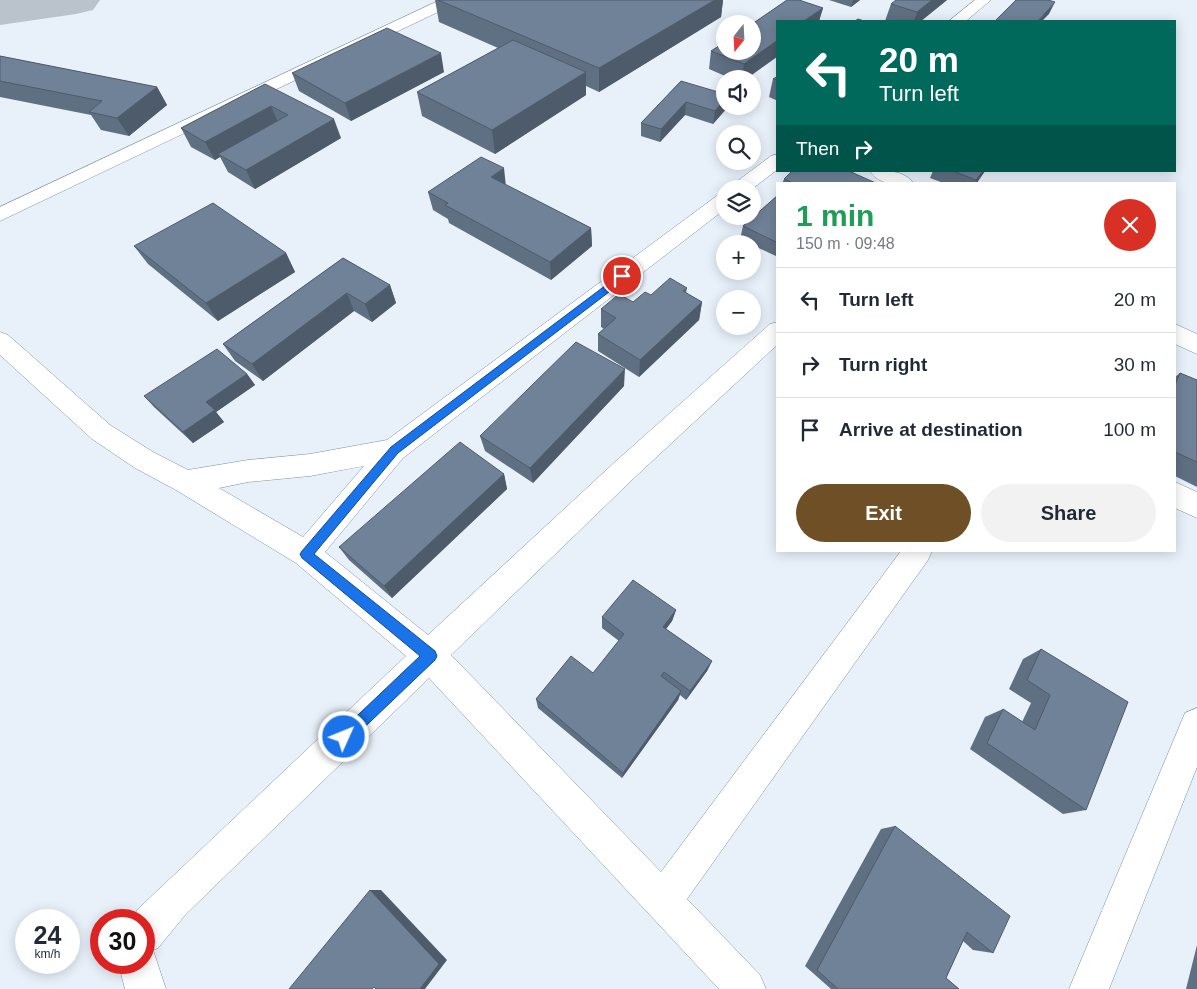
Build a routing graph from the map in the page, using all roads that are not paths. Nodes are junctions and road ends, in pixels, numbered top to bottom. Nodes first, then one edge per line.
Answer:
1 (452, 0) edge
2 (984, 0) edge
3 (958, 20) edge
4 (776, 161) edge
5 (881, 172) edge
6 (751, 180) edge
7 (900, 182) edge
8 (716, 206) edge
9 (0, 215) edge
10 (776, 332) edge
11 (1176, 334) edge
12 (0, 341) edge
13 (1197, 345) edge
14 (394, 450) junction
15 (186, 482) junction
16 (1176, 495) edge
17 (1197, 506) edge
18 (917, 552) edge
19 (306, 554) junction
20 (430, 656) junction
21 (1197, 725) edge
22 (664, 901) junction
23 (155, 920) edge
24 (140, 974) edge
25 (146, 989) edge
26 (746, 989) edge
27 (1089, 989) edge

1 - 9 street
2 - 3 street
4 - 6 street
5 - 7 street
8 - 14 street
10 - 20 street
11 - 13 street
12 - 15 street
14 - 15 street
14 - 19 street
15 - 19 street
16 - 17 street
18 - 22 street
19 - 20 street
20 - 22 street
20 - 23 street
21 - 27 street
22 - 26 street
24 - 25 street

